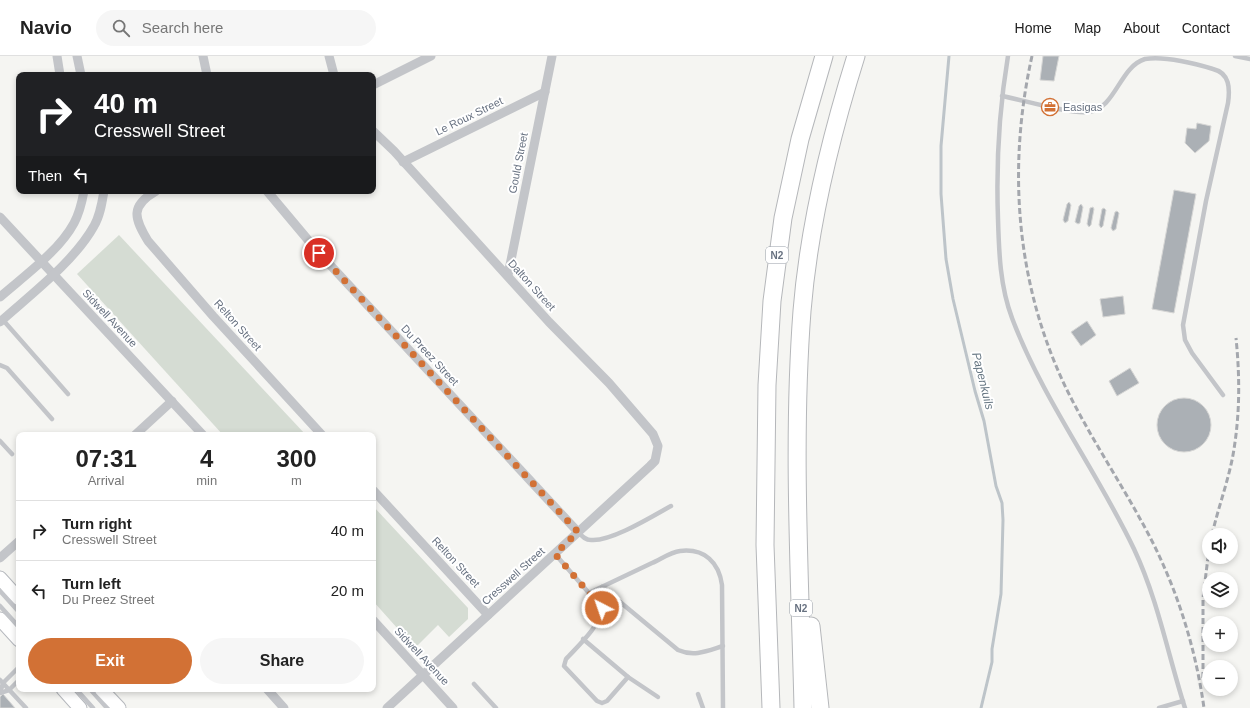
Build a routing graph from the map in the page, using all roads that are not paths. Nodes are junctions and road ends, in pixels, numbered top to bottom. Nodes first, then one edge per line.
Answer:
1 (57, 56) edge
2 (77, 56) edge
3 (203, 56) edge
4 (329, 56) edge
5 (431, 56) edge
6 (552, 56) edge
7 (824, 56) edge
8 (856, 56) edge
9 (1008, 56) edge
10 (1235, 56) edge
11 (1250, 59) edge
12 (60, 72) edge
13 (80, 72) edge
14 (206, 72) edge
15 (333, 72) edge
16 (376, 84) edge
17 (544, 92) junction
18 (1002, 96) junction
19 (376, 134) edge
20 (403, 162) junction
21 (83, 194) edge
22 (103, 194) edge
23 (151, 194) edge
24 (270, 194) edge
25 (0, 217) edge
26 (40, 261) junction
27 (53, 275) junction
28 (508, 275) junction
29 (0, 297) edge
30 (1, 321) edge
31 (0, 365) edge
32 (68, 394) dead end
33 (1223, 395) dead end
34 (172, 401) junction
35 (52, 419) dead end
36 (138, 432) edge
37 (200, 432) edge
38 (319, 432) edge
39 (0, 441) edge
40 (12, 454) dead end
41 (655, 461) joint
42 (376, 493) edge
43 (671, 506) dead end
44 (798, 511) junction
45 (578, 532) junction
46 (16, 544) edge
47 (765, 545) junction
48 (555, 554) junction
49 (0, 558) edge
50 (0, 578) edge
51 (602, 587) junction
52 (0, 591) edge
53 (589, 594) junction
54 (16, 596) edge
55 (0, 606) edge
56 (16, 609) edge
57 (488, 615) junction
58 (0, 619) edge
59 (376, 623) edge
60 (16, 624) edge
61 (16, 637) edge
62 (583, 639) junction
63 (723, 646) junction
64 (16, 669) edge
65 (423, 675) junction
66 (628, 677) junction
67 (1, 681) edge
68 (16, 683) edge
69 (474, 684) dead end
70 (9, 690) junction
71 (66, 692) edge
72 (79, 692) edge
73 (93, 692) edge
74 (104, 692) edge
75 (270, 692) edge
76 (0, 693) edge
77 (698, 694) dead end
78 (658, 697) dead end
79 (1183, 701) junction
80 (26, 708) edge
81 (80, 708) edge
82 (93, 708) edge
83 (107, 708) edge
84 (119, 708) edge
85 (284, 708) edge
86 (387, 708) edge
87 (454, 708) edge
88 (496, 708) edge
89 (703, 708) edge
90 (723, 708) edge
91 (763, 708) edge
92 (771, 708) edge
93 (803, 708) edge
94 (820, 708) edge
95 (1159, 708) edge
96 (1185, 708) edge

1 - 12 street
2 - 13 street
3 - 14 street
4 - 15 street
5 - 16 street
6 - 17 street, Gould Street
7 - 47 highway, N2
8 - 44 highway, N2
9 - 18 lane
10 - 11 lane
17 - 20 street, Le Roux Street
17 - 28 street, Gould Street
18 - 33 lane
18 - 79 lane
19 - 20 street, Dalton Street
20 - 28 street, Dalton Street
21 - 26 street
22 - 27 street
23 - 38 street, Relton Street
24 - 45 street, Du Preez Street
25 - 26 street, Sidwell Avenue
26 - 27 street, Sidwell Avenue
26 - 29 street
27 - 30 street
27 - 34 street, Sidwell Avenue
28 - 41 street, Dalton Street
30 - 32 lane
31 - 35 lane
34 - 36 street
34 - 37 street, Sidwell Avenue
39 - 40 lane
41 - 45 street, Cresswell Street
42 - 57 street, Relton Street
43 - 45 lane
44 - 93 highway, N2
44 - 94 highway
45 - 48 street, Cresswell Street
46 - 49 street
47 - 91 highway
47 - 92 highway, N2
48 - 53 lane
48 - 57 street, Cresswell Street
50 - 54 main road
51 - 53 lane
51 - 63 lane
51 - 63 lane
52 - 56 lane
53 - 62 lane
55 - 60 lane
57 - 65 street, Cresswell Street
58 - 61 main road
59 - 65 street, Sidwell Avenue
62 - 66 lane
62 - 66 lane
63 - 90 lane
64 - 67 lane
65 - 86 street, Cresswell Street
65 - 87 street, Sidwell Avenue
66 - 78 lane
67 - 70 lane
67 - 76 lane
68 - 70 lane
69 - 88 lane
70 - 76 lane
70 - 80 lane
71 - 81 main road
72 - 82 lane
73 - 83 lane
74 - 84 main road
75 - 85 street
77 - 89 lane
79 - 95 lane
79 - 96 lane

